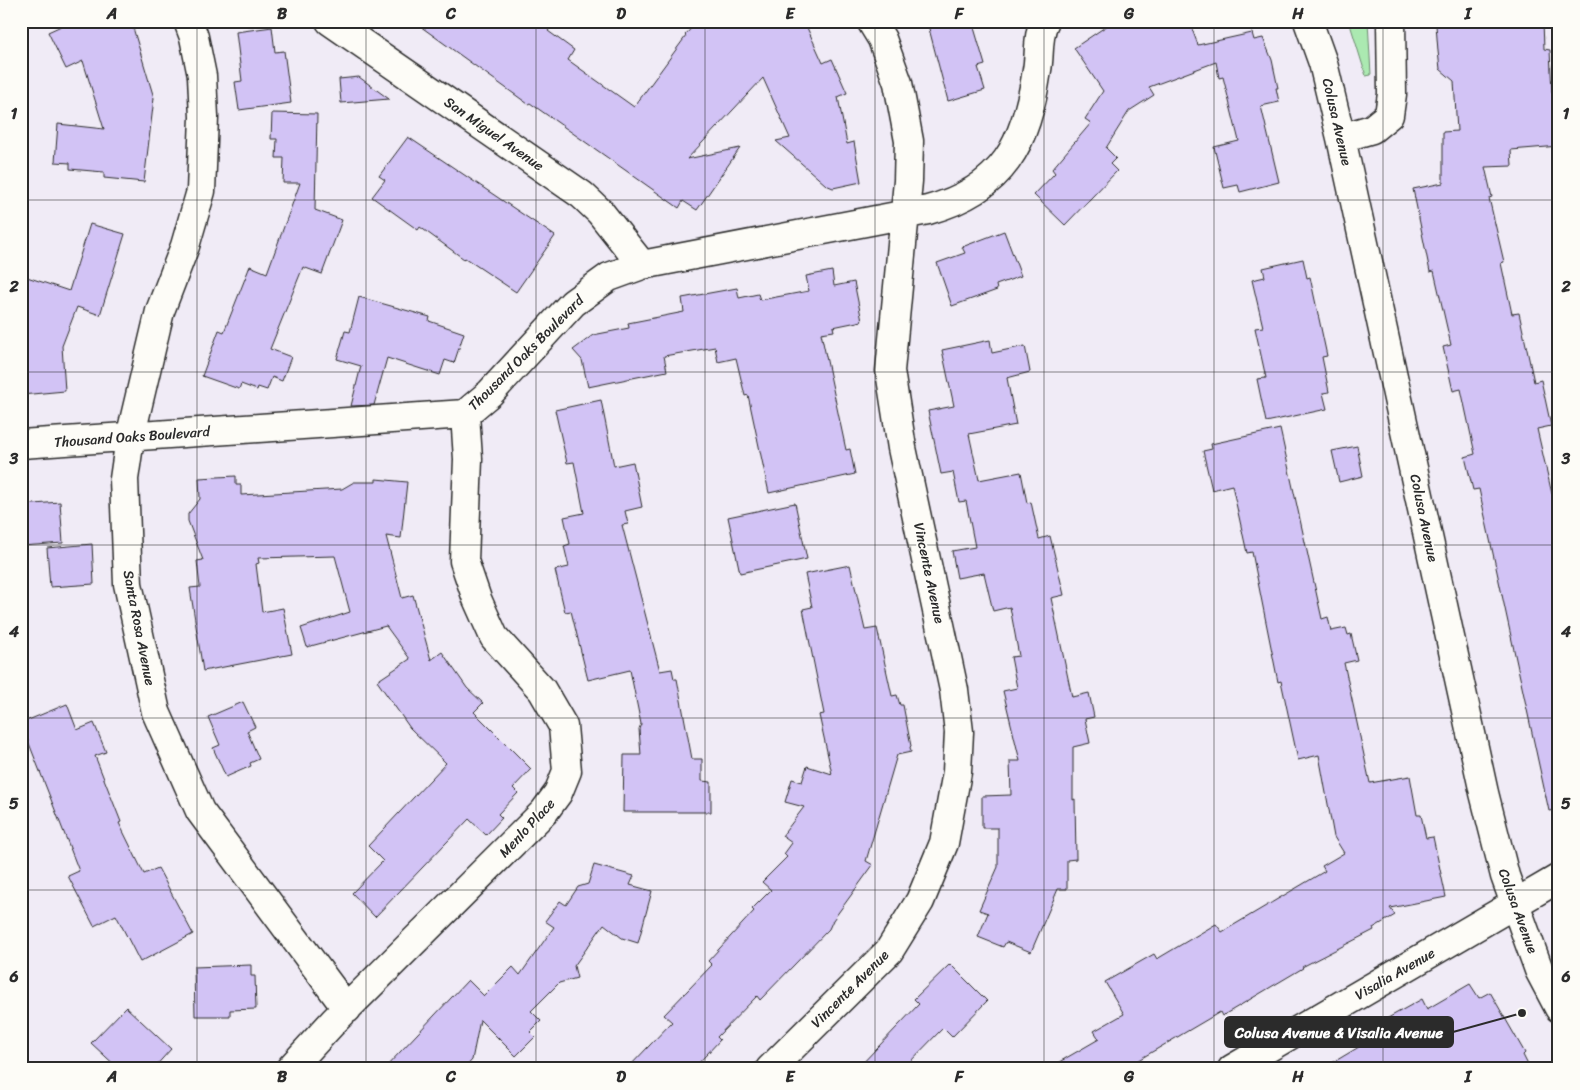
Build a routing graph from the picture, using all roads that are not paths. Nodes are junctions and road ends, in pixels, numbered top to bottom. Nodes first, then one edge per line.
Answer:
1 (188, 21) edge
2 (330, 21) edge
3 (871, 21) edge
4 (1044, 21) edge
5 (1308, 21) edge
6 (1391, 21) edge
7 (1341, 138) junction
8 (905, 216) junction
9 (642, 266) junction
10 (465, 414) junction
11 (130, 438) junction
12 (21, 444) edge
13 (1559, 878) edge
14 (1515, 904) junction
15 (1559, 1008) edge
16 (347, 1010) junction
17 (290, 1069) edge
18 (770, 1069) edge
19 (1232, 1069) edge

1 - 11 street, Santa Rosa Avenue
2 - 9 street, San Miguel Avenue
3 - 8 street, Vincente Avenue
4 - 8 street, Thousand Oaks Boulevard
5 - 7 street, Colusa Avenue
6 - 7 street
7 - 14 street, Colusa Avenue
8 - 9 street, Thousand Oaks Boulevard
8 - 18 street, Vincente Avenue
9 - 10 street, Thousand Oaks Boulevard
10 - 11 street, Thousand Oaks Boulevard
10 - 16 street, Menlo Place
11 - 12 street, Thousand Oaks Boulevard
11 - 16 street, Santa Rosa Avenue
13 - 14 street, Visalia Avenue
14 - 15 street, Colusa Avenue
14 - 19 street, Visalia Avenue
16 - 17 street, Menlo Place

